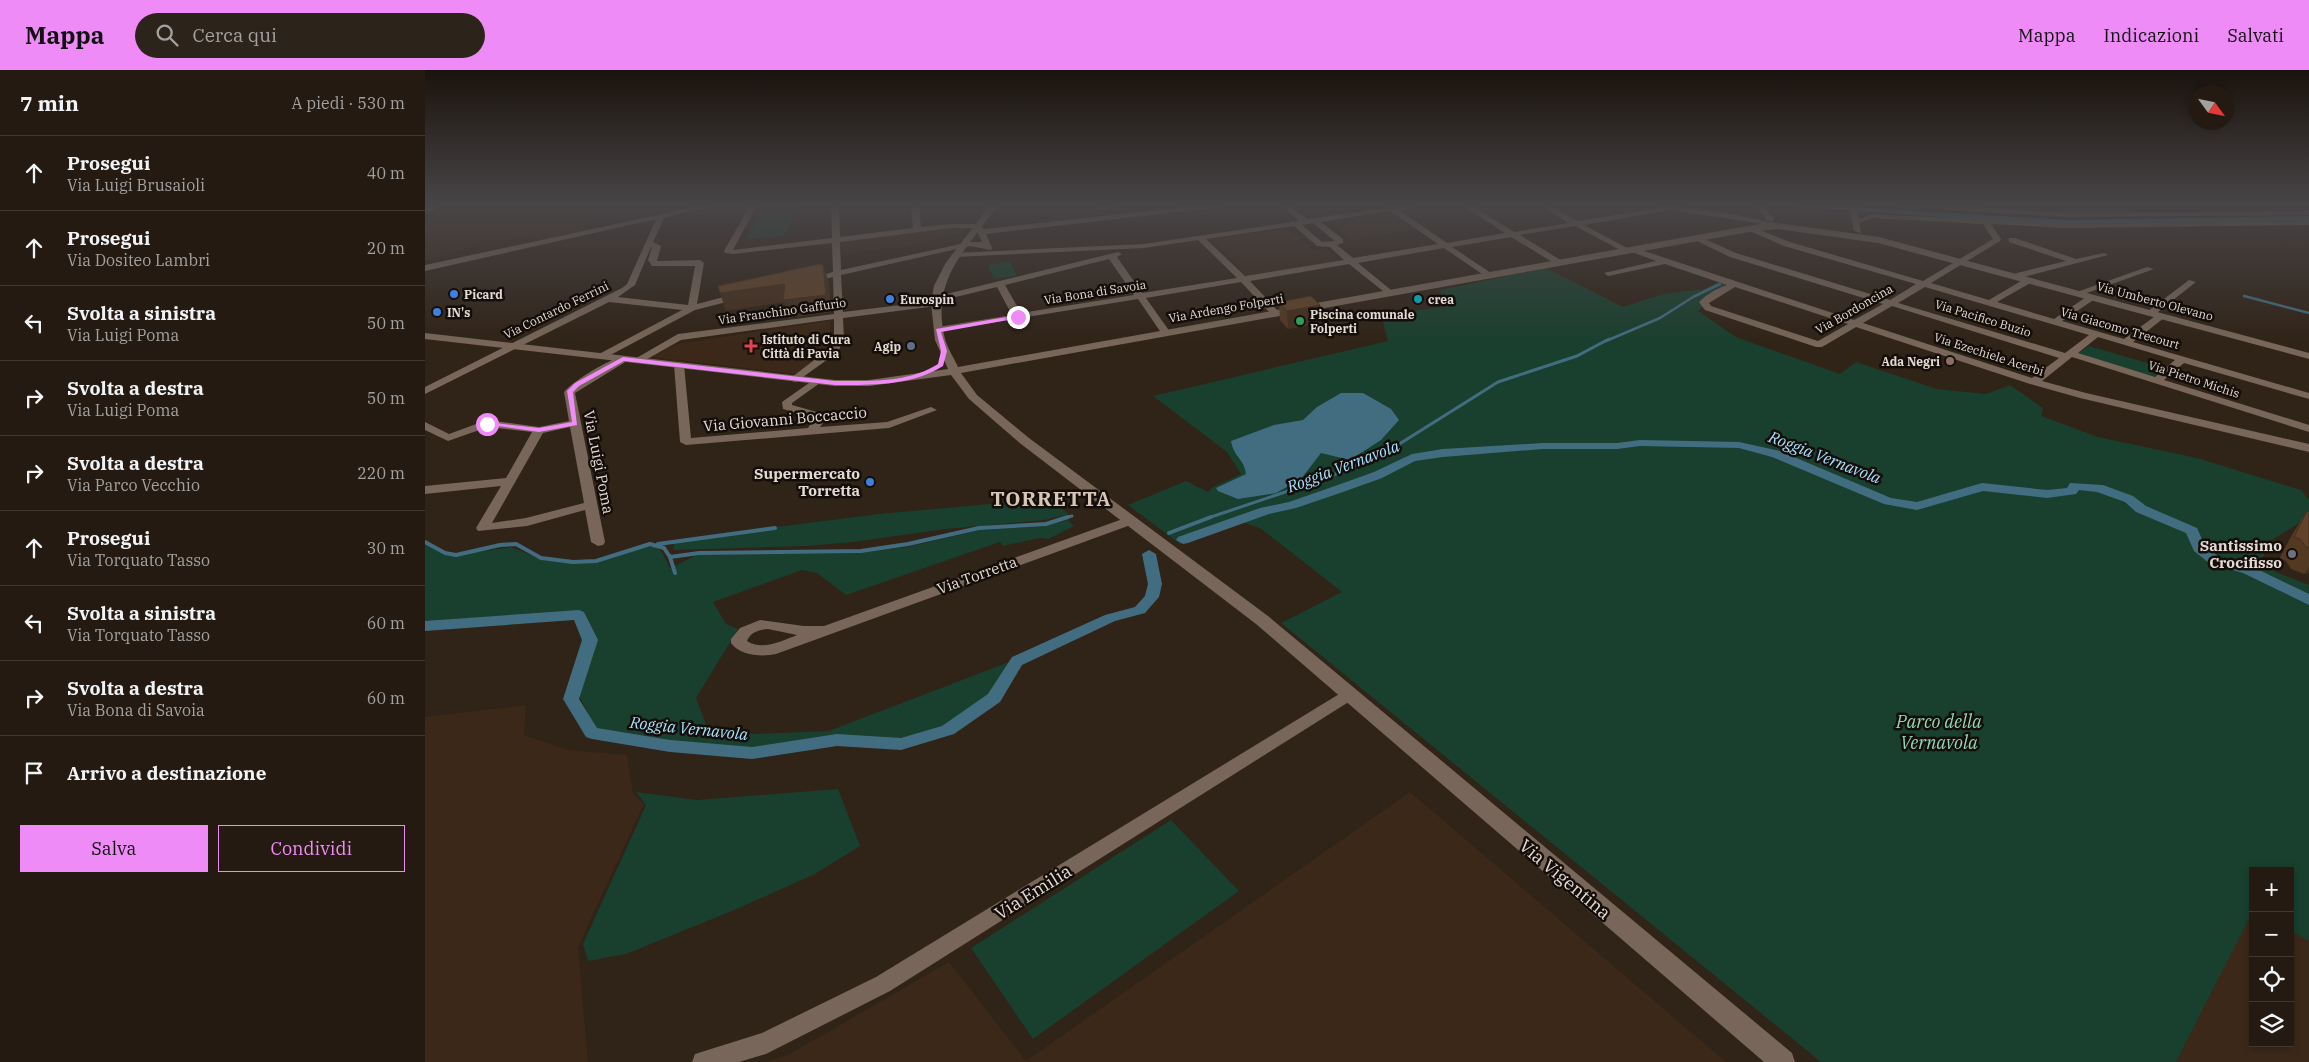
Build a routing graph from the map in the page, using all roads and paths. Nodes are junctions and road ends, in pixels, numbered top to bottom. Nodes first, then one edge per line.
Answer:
1 (501, 251) edge
2 (645, 251) edge
3 (655, 251) edge
4 (837, 251) edge
5 (939, 251) edge
6 (958, 251) edge
7 (982, 251) edge
8 (1010, 251) edge
9 (1115, 251) edge
10 (1215, 251) edge
11 (1340, 251) edge
12 (1413, 251) edge
13 (1454, 251) edge
14 (1541, 251) edge
15 (1623, 251) edge
16 (1634, 251) edge
17 (1725, 251) edge
18 (1812, 251) edge
19 (1922, 251) edge
20 (1980, 251) edge
21 (2045, 251) edge
22 (1013, 252) junction
23 (1106, 253) junction
24 (979, 254) junction
25 (955, 255) junction
26 (2104, 256) dead end
27 (1353, 261) junction
28 (1666, 262) junction
29 (1963, 262) junction
30 (2076, 262) junction
31 (1559, 263) junction
32 (427, 267) edge
33 (2150, 269) dead end
34 (1608, 273) dead end
35 (836, 274) junction
36 (1488, 275) junction
37 (2017, 276) junction
38 (1244, 280) junction
39 (2029, 280) junction
40 (799, 282) edge
41 (2192, 282) dead end
42 (1000, 284) junction
43 (1735, 284) junction
44 (1924, 284) junction
45 (1389, 292) junction
46 (2078, 293) junction
47 (745, 294) edge
48 (1141, 297) junction
49 (2092, 297) junction
50 (609, 299) junction
51 (936, 301) junction
52 (1891, 303) junction
53 (1990, 303) junction
54 (692, 308) junction
55 (1275, 313) junction
56 (2156, 315) junction
57 (838, 316) junction
58 (1018, 317) junction
59 (2055, 322) junction
60 (1857, 324) junction
61 (938, 330) junction
62 (1165, 332) junction
63 (645, 334) junction
64 (2096, 334) junction
65 (425, 336) edge
66 (679, 337) junction
67 (2127, 342) junction
68 (510, 347) junction
69 (944, 351) junction
70 (603, 356) junction
71 (2069, 356) junction
72 (2309, 356) edge
73 (623, 359) junction
74 (1022, 359) junction
75 (2183, 359) junction
76 (638, 360) junction
77 (679, 365) junction
78 (957, 376) junction
79 (796, 379) junction
80 (903, 380) junction
81 (816, 381) junction
82 (2156, 381) junction
83 (2035, 382) junction
84 (425, 391) edge
85 (2309, 396) edge
86 (931, 410) dead end
87 (575, 423) junction
88 (425, 425) edge
89 (2309, 429) edge
90 (539, 430) junction
91 (811, 433) junction
92 (2309, 448) edge
93 (511, 481) junction
94 (425, 490) edge
95 (590, 505) junction
96 (1131, 520) junction
97 (598, 542) dead end
98 (781, 626) junction
99 (822, 630) junction
100 (777, 647) junction
101 (1349, 694) junction
102 (703, 1062) edge
103 (1783, 1062) edge

1 - 32 street
2 - 50 street, Via Contardo Ferrini
3 - 54 street
4 - 35 street
5 - 35 street
6 - 25 street
7 - 24 street
8 - 22 street
9 - 23 street
10 - 38 street
11 - 27 street
12 - 27 street, Via Bona di Savoia
13 - 36 street
14 - 31 street
15 - 31 street, Via Ardengo Folperti
16 - 28 street, Via Ezechiele Acerbi
17 - 52 street, Via Pacifico Buzio
18 - 44 street, Via Giacomo Trecourt
19 - 29 street, Via Umberto Olevano
20 - 29 street, Via Bordoncina
21 - 30 street
22 - 23 street
22 - 24 street
23 - 42 street, Via Franchino Gaffurio
23 - 48 street
24 - 25 street
25 - 51 street
26 - 30 street
27 - 38 street, Via Bona di Savoia
27 - 45 street
28 - 34 street
28 - 43 street, Via Ezechiele Acerbi
29 - 37 street, Via Umberto Olevano
29 - 44 street, Via Bordoncina
30 - 37 street
31 - 36 street, Via Ardengo Folperti
33 - 46 street
35 - 40 street
35 - 57 street
36 - 45 street, Via Ardengo Folperti
37 - 39 street, Via Umberto Olevano
38 - 48 street, Via Bona di Savoia
38 - 55 street
39 - 46 street, Via Umberto Olevano
39 - 53 street
41 - 56 street
42 - 51 street, Via Franchino Gaffurio
42 - 58 street
43 - 60 street, Via Ezechiele Acerbi
43 - 60 street, Via Bordoncina
44 - 52 street, Via Bordoncina
44 - 53 street, Via Giacomo Trecourt
45 - 55 street, Via Ardengo Folperti
46 - 49 street, Via Umberto Olevano
47 - 54 street
48 - 58 street, Via Bona di Savoia
48 - 62 street
49 - 56 street, Via Umberto Olevano
49 - 59 street
50 - 54 street
50 - 68 street, Via Contardo Ferrini
51 - 57 street, Via Franchino Gaffurio
51 - 61 street
52 - 60 street, Via Bordoncina
52 - 71 street, Via Pacifico Buzio
53 - 59 street, Via Giacomo Trecourt
54 - 63 street
55 - 62 street, Via Ardengo Folperti
56 - 67 street
56 - 72 street, Via Umberto Olevano
57 - 66 street, Via Franchino Gaffurio
57 - 79 street
58 - 61 street, Via Bona di Savoia
59 - 64 street, Via Giacomo Trecourt
60 - 83 street, Via Ezechiele Acerbi
61 - 69 street
62 - 74 street, Via Ardengo Folperti
63 - 66 street
63 - 70 street
64 - 67 street, Via Giacomo Trecourt
64 - 71 street
65 - 68 street
66 - 76 street, Via Franchino Gaffurio
67 - 75 street, Via Giacomo Trecourt
68 - 70 street
68 - 84 street, Via Contardo Ferrini
69 - 74 street, Via Ardengo Folperti
69 - 78 street
69 - 80 street
70 - 73 street
71 - 82 street, Via Pietro Michis
71 - 83 street
73 - 76 street
73 - 87 street, Via Luigi Poma
74 - 78 street, Via Ardengo Folperti
75 - 82 street
75 - 85 street, Via Giacomo Trecourt
76 - 77 street
77 - 79 street
77 - 91 street, Via Giovanni Boccaccio
78 - 80 street, Via Ardengo Folperti
78 - 96 street
79 - 81 street
80 - 81 street
81 - 91 street
82 - 89 street, Via Pietro Michis
83 - 92 street, Via Ezechiele Acerbi
86 - 91 street, Via Giovanni Boccaccio
87 - 90 street
87 - 95 street, Via Luigi Poma
88 - 90 street
90 - 93 street
93 - 94 street
93 - 95 street
95 - 97 street, Via Luigi Poma
96 - 99 street, Via Torretta
96 - 101 street
98 - 99 street, Via Torretta
98 - 100 street
98 - 100 street, Via Torretta
99 - 100 street, Via Torretta
101 - 102 street, Via Emilia
101 - 103 street, Via Vigentina

